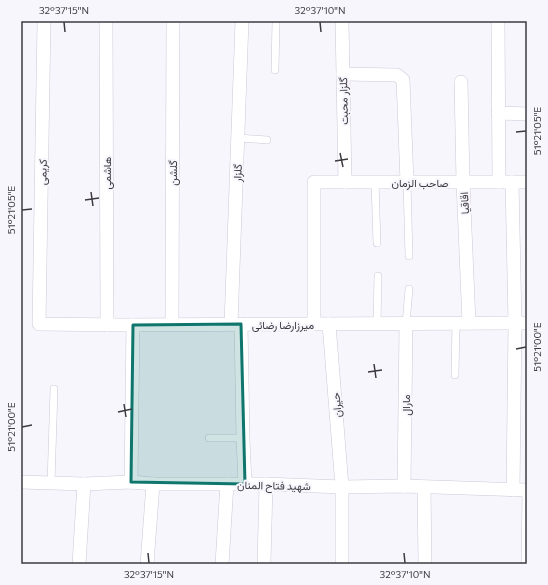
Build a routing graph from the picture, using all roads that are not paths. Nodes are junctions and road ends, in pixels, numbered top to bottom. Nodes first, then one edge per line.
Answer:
1 (44, 21) edge
2 (106, 21) edge
3 (173, 21) edge
4 (242, 21) edge
5 (276, 21) edge
6 (342, 21) edge
7 (498, 21) edge
8 (275, 70) dead end
9 (342, 74) junction
10 (461, 82) dead end
11 (498, 113) junction
12 (527, 114) edge
13 (238, 138) junction
14 (267, 140) dead end
15 (345, 182) junction
16 (374, 182) junction
17 (407, 182) junction
18 (463, 182) junction
19 (499, 182) junction
20 (512, 182) junction
21 (527, 182) edge
22 (377, 243) dead end
23 (409, 256) dead end
24 (378, 276) dead end
25 (409, 289) dead end
26 (463, 323) junction
27 (521, 323) edge
28 (39, 324) joint
29 (172, 324) junction
30 (236, 324) junction
31 (314, 324) junction
32 (329, 324) junction
33 (377, 324) junction
34 (406, 324) junction
35 (107, 325) junction
36 (133, 325) junction
37 (455, 374) dead end
38 (54, 389) dead end
39 (209, 438) dead end
40 (243, 438) junction
41 (21, 482) edge
42 (131, 482) junction
43 (50, 483) junction
44 (84, 484) junction
45 (153, 484) junction
46 (227, 484) junction
47 (245, 484) junction
48 (266, 484) junction
49 (404, 486) junction
50 (424, 486) junction
51 (342, 487) junction
52 (522, 490) edge
53 (79, 564) edge
54 (147, 564) edge
55 (222, 564) edge
56 (264, 564) edge
57 (342, 564) edge
58 (425, 564) edge
59 (525, 564) edge

1 - 28 street, کریمی
2 - 35 street, هاشمی
3 - 29 street, گلشن
4 - 13 street, گلزار
5 - 8 lane
6 - 9 street, گلزار محبت
7 - 11 street
9 - 15 street, گلزار محبت
9 - 17 street
10 - 18 street, اقاقیا
11 - 12 street
11 - 19 street
13 - 14 lane
13 - 30 street, گلزار
15 - 16 street, صاحب الزمان
15 - 31 street, صاحب الزمان
16 - 17 street, صاحب الزمان
16 - 22 lane
17 - 18 street, صاحب الزمان
17 - 23 lane
18 - 19 street, صاحب الزمان
18 - 26 street, اقاقیا
19 - 20 street, صاحب الزمان
20 - 21 street, صاحب الزمان
20 - 27 street
24 - 33 lane
25 - 34 lane
26 - 27 street, میرزارضا رضائی
26 - 34 street, میرزارضا رضائی
26 - 37 lane
27 - 52 street
28 - 35 street, میرزارضا رضائی
29 - 30 street, میرزارضا رضائی
29 - 36 street, میرزارضا رضائی
30 - 31 street, میرزارضا رضائی
30 - 40 street, گلزار
31 - 32 street, میرزارضا رضائی
32 - 33 street, میرزارضا رضائی
32 - 51 street, حیران
33 - 34 street, میرزارضا رضائی
34 - 49 street, مارال
35 - 36 street, میرزارضا رضائی
36 - 42 street
38 - 43 lane
39 - 40 lane
40 - 47 street, گلزار
41 - 43 street, شهید فتاح المنان
42 - 44 street, شهید فتاح المنان
42 - 45 street, شهید فتاح المنان
43 - 44 street, شهید فتاح المنان
44 - 53 street
45 - 46 street, شهید فتاح المنان
45 - 54 street
46 - 47 street, شهید فتاح المنان
46 - 55 street
47 - 48 street, شهید فتاح المنان
48 - 51 street, شهید فتاح المنان
48 - 56 street
49 - 50 street, شهید فتاح المنان
49 - 51 street, شهید فتاح المنان
50 - 52 street, شهید فتاح المنان
50 - 58 street
51 - 57 street, حیران
52 - 59 lane

